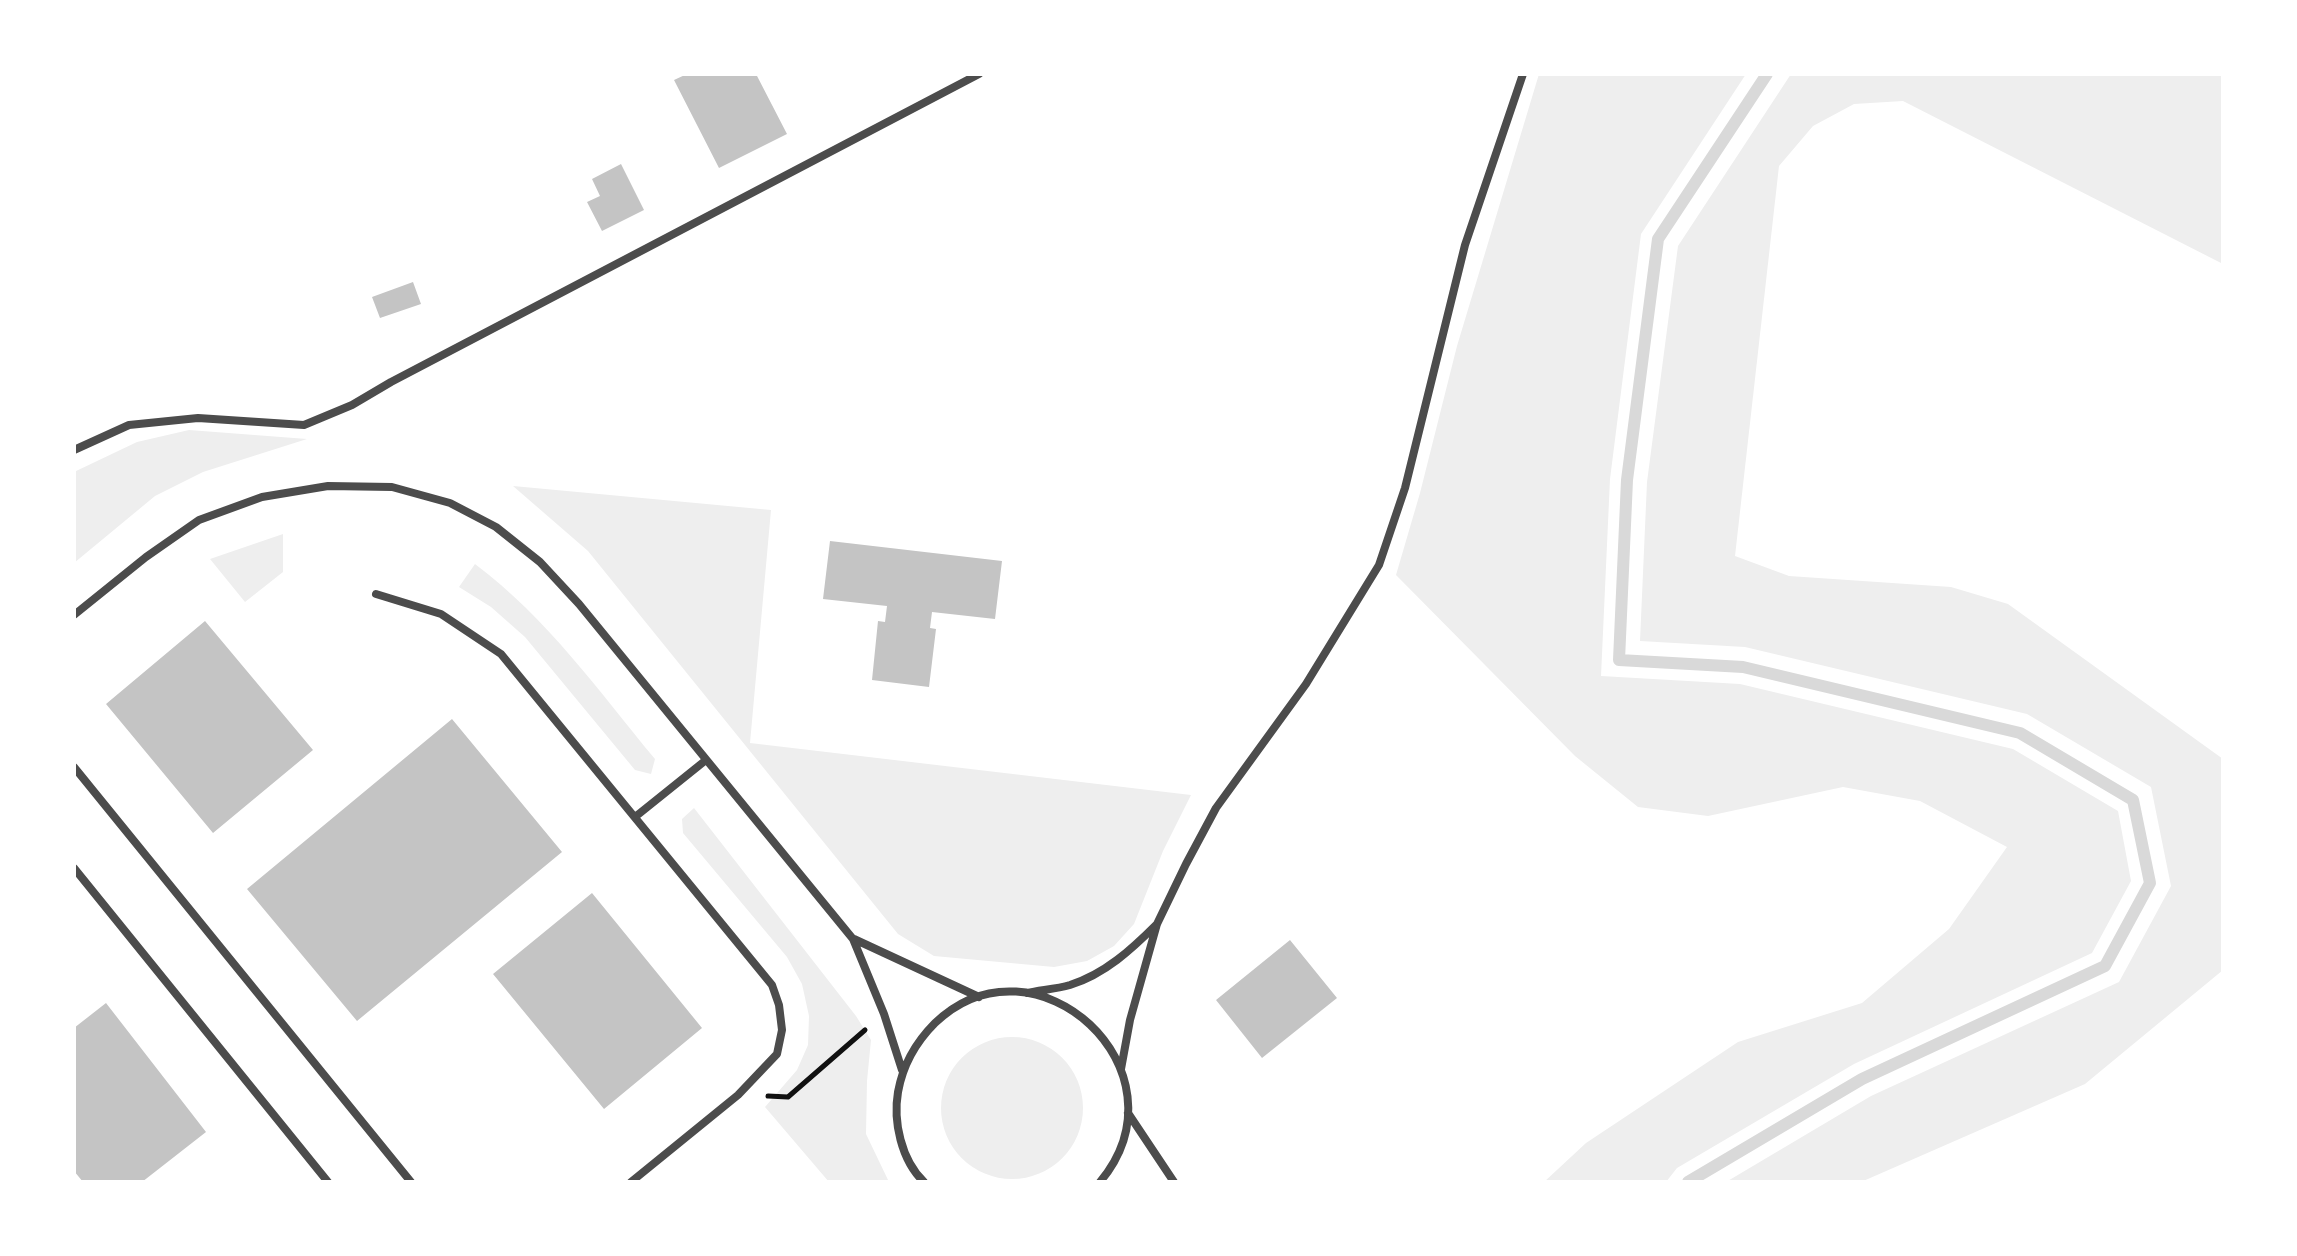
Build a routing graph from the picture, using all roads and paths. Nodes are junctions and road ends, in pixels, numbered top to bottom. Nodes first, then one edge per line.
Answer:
1 (979, 74) edge
2 (1523, 74) edge
3 (74, 450) edge
4 (376, 594) dead end
5 (74, 615) edge
6 (706, 760) junction
7 (74, 767) edge
8 (635, 817) junction
9 (74, 868) edge
10 (1157, 924) junction
11 (853, 939) junction
12 (1024, 993) junction
13 (979, 997) junction
14 (884, 1014) junction
15 (1121, 1069) junction
16 (902, 1070) junction
17 (738, 1095) junction
18 (1128, 1113) junction
19 (328, 1182) edge
20 (411, 1182) edge
21 (631, 1182) edge
22 (924, 1182) edge
23 (1100, 1182) edge
24 (1174, 1182) edge

1 - 3 street
2 - 10 street
4 - 8 street
5 - 6 street
6 - 8 street
6 - 11 street
7 - 20 street
8 - 17 street
9 - 19 street
10 - 12 street
10 - 15 street
11 - 13 street
11 - 14 street
12 - 13 street
12 - 15 street
13 - 16 street
14 - 16 street
14 - 17 path
15 - 18 street
16 - 22 street
17 - 21 street
18 - 23 street
18 - 24 street

